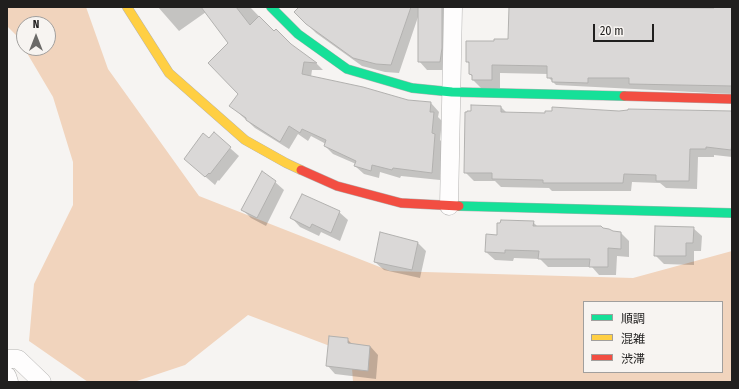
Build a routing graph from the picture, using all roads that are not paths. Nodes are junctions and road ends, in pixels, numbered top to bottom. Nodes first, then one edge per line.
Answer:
1 (128, 7) edge
2 (271, 7) edge
3 (453, 7) edge
4 (452, 92) junction
5 (732, 99) edge
6 (449, 206) junction
7 (732, 213) edge
8 (7, 359) edge
9 (7, 376) edge
10 (9, 382) edge
11 (42, 382) edge

1 - 6 street
2 - 4 street
3 - 4 street
4 - 5 street
4 - 6 street
6 - 7 street
8 - 11 street
9 - 10 street

